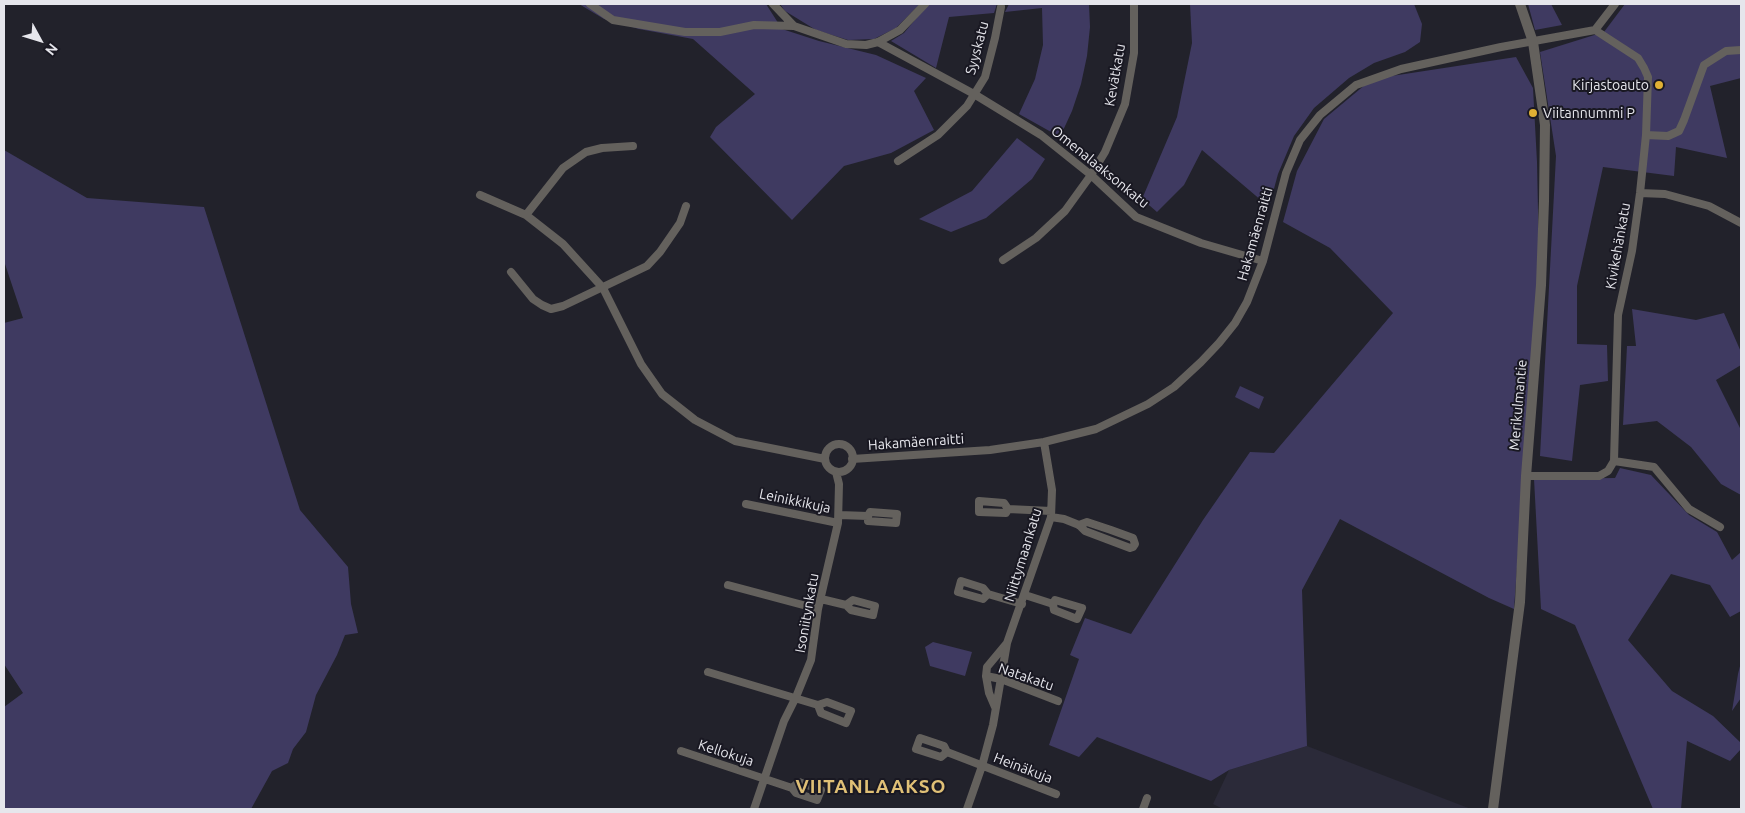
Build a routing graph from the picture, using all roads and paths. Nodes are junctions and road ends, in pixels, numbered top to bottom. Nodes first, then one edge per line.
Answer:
1 (590, 4) edge
2 (773, 4) edge
3 (925, 4) edge
4 (1134, 4) edge
5 (1520, 4) edge
6 (1615, 4) edge
7 (1001, 7) dead end
8 (794, 26) junction
9 (1595, 30) junction
10 (878, 42) junction
11 (1533, 42) junction
12 (1741, 50) edge
13 (974, 94) junction
14 (1646, 135) junction
15 (633, 146) dead end
16 (898, 161) dead end
17 (1091, 175) junction
18 (1640, 193) junction
19 (480, 195) dead end
20 (686, 206) dead end
21 (526, 215) junction
22 (1741, 223) edge
23 (1003, 260) dead end
24 (1263, 261) junction
25 (511, 272) dead end
26 (602, 288) junction
27 (1044, 442) junction
28 (825, 459) junction
29 (852, 459) junction
30 (1614, 461) junction
31 (836, 472) junction
32 (1526, 476) junction
33 (746, 504) dead end
34 (1008, 509) dead end
35 (1051, 514) junction
36 (868, 516) dead end
37 (839, 519) junction
38 (1079, 525) junction
39 (1720, 527) dead end
40 (1111, 530) junction
41 (1107, 539) junction
42 (728, 585) dead end
43 (988, 594) dead end
44 (1025, 595) junction
45 (820, 599) junction
46 (1022, 604) junction
47 (1053, 604) dead end
48 (846, 605) dead end
49 (818, 609) junction
50 (1007, 643) junction
51 (708, 672) dead end
52 (986, 676) junction
53 (1001, 679) junction
54 (796, 697) junction
55 (1058, 701) dead end
56 (818, 705) dead end
57 (995, 707) junction
58 (680, 751) dead end
59 (947, 752) dead end
60 (982, 766) junction
61 (764, 778) junction
62 (792, 788) dead end
63 (1056, 794) dead end
64 (1147, 798) dead end
65 (754, 809) edge
66 (967, 809) edge
67 (1143, 809) edge
68 (1493, 809) edge

1 - 8 street
2 - 8 street
3 - 10 street
4 - 17 street, Kevätkatu
5 - 11 street, Merikulmantie
6 - 9 street
7 - 13 street, Syyskatu
8 - 10 street
9 - 11 street
9 - 14 street, Kivikehänkatu
10 - 13 street, Omenalaaksonkatu
11 - 24 street, Hakamäenraitti
11 - 32 street, Merikulmantie
12 - 14 street
13 - 16 street, Syyskatu
13 - 17 street, Omenalaaksonkatu
14 - 18 street, Kivikehänkatu
15 - 21 street
17 - 23 street, Kevätkatu
17 - 24 street, Omenalaaksonkatu
18 - 22 street
18 - 30 street, Kivikehänkatu
19 - 21 street
20 - 26 street
21 - 26 street
24 - 27 street, Hakamäenraitti
25 - 26 street
26 - 28 street
27 - 29 street, Hakamäenraitti
27 - 35 street, Niittymaankatu
28 - 29 street
28 - 31 street
29 - 31 street
30 - 32 street
30 - 39 street
31 - 37 street, Isoniitynkatu
32 - 68 street, Merikulmantie
33 - 37 street, Leinikkikuja
34 - 35 street
35 - 38 street
35 - 44 street, Niittymaankatu
36 - 37 street, Leinikkikuja
37 - 45 street, Isoniitynkatu
38 - 40 street
38 - 41 street
40 - 41 street
40 - 41 street
42 - 49 street
43 - 46 street
44 - 46 street, Niittymaankatu
44 - 47 street
45 - 48 street
45 - 49 street, Isoniitynkatu
46 - 50 street, Niittymaankatu
49 - 54 street, Isoniitynkatu
50 - 52 street, Niittymaankatu
50 - 53 street, Niittymaankatu
51 - 54 street
52 - 53 street, Natakatu
52 - 57 street
53 - 55 street, Natakatu
53 - 57 street, Niittymaankatu
54 - 56 street
54 - 61 street, Isoniitynkatu
57 - 60 street, Niittymaankatu
58 - 61 street, Kellokuja
59 - 60 street, Heinäkuja
60 - 63 street, Heinäkuja
60 - 66 street, Niittymaankatu
61 - 62 street, Kellokuja
61 - 65 street, Isoniitynkatu
64 - 67 street

